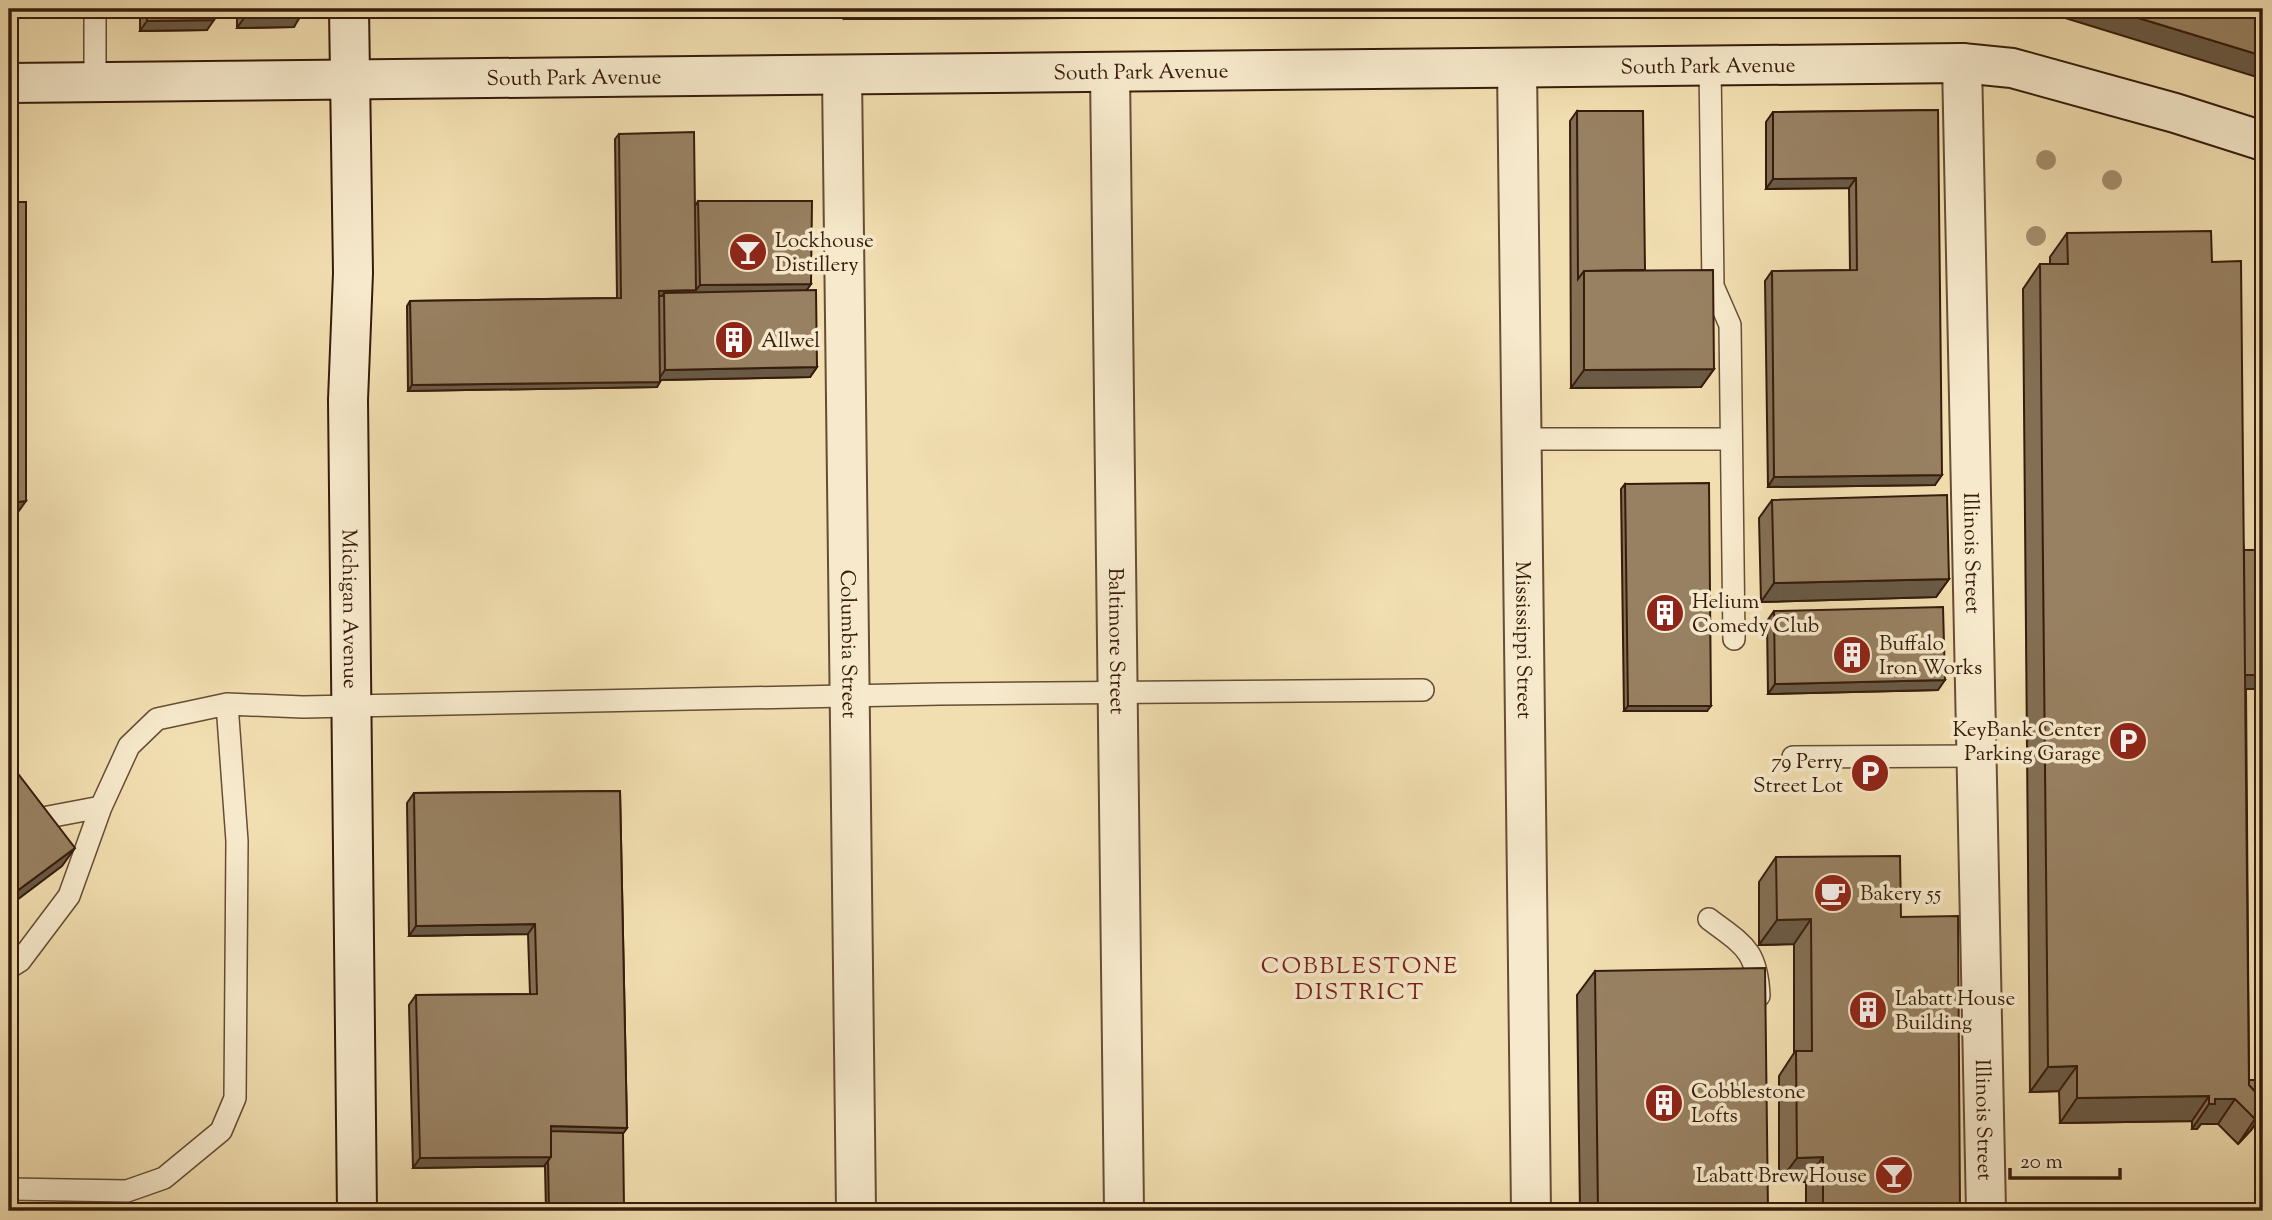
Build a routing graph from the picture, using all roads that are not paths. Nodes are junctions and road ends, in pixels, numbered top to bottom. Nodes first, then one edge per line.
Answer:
1 (95, 9) edge
2 (349, 9) edge
3 (1962, 63) junction
4 (1710, 66) junction
5 (1517, 68) junction
6 (1110, 72) junction
7 (842, 75) junction
8 (350, 80) junction
9 (95, 82) junction
10 (9, 83) edge
11 (2263, 141) edge
12 (1522, 439) junction
13 (1731, 439) junction
14 (1734, 639) dead end
15 (1423, 690) dead end
16 (1117, 693) junction
17 (849, 696) junction
18 (227, 704) junction
19 (350, 706) junction
20 (1976, 756) junction
21 (1793, 757) dead end
22 (101, 807) junction
23 (27, 821) edge
24 (1709, 919) dead end
25 (9, 968) edge
26 (1760, 1022) edge
27 (9, 1189) edge
28 (357, 1211) edge
29 (856, 1211) edge
30 (1124, 1211) edge
31 (1531, 1211) edge
32 (1986, 1211) edge

1 - 9 lane
2 - 8 street, Michigan Avenue
3 - 4 street, South Park Avenue
3 - 11 street, South Park Avenue
3 - 20 street, Illinois Street
4 - 5 street, South Park Avenue
4 - 13 lane
5 - 6 street, South Park Avenue
5 - 12 street, Mississippi Street
6 - 7 street, South Park Avenue
6 - 16 street, Baltimore Street
7 - 8 street, South Park Avenue
7 - 17 street, Columbia Street
8 - 9 street, South Park Avenue
8 - 19 street, Michigan Avenue
9 - 10 street, South Park Avenue
12 - 13 lane
12 - 31 street, Mississippi Street
13 - 14 lane
15 - 16 lane
16 - 17 lane
16 - 30 street, Baltimore Street
17 - 19 lane
17 - 29 street, Columbia Street
18 - 19 lane
18 - 22 lane
18 - 27 lane
19 - 28 street, Michigan Avenue
20 - 21 lane
20 - 32 street, Illinois Street
22 - 23 lane
22 - 25 lane
24 - 26 lane

